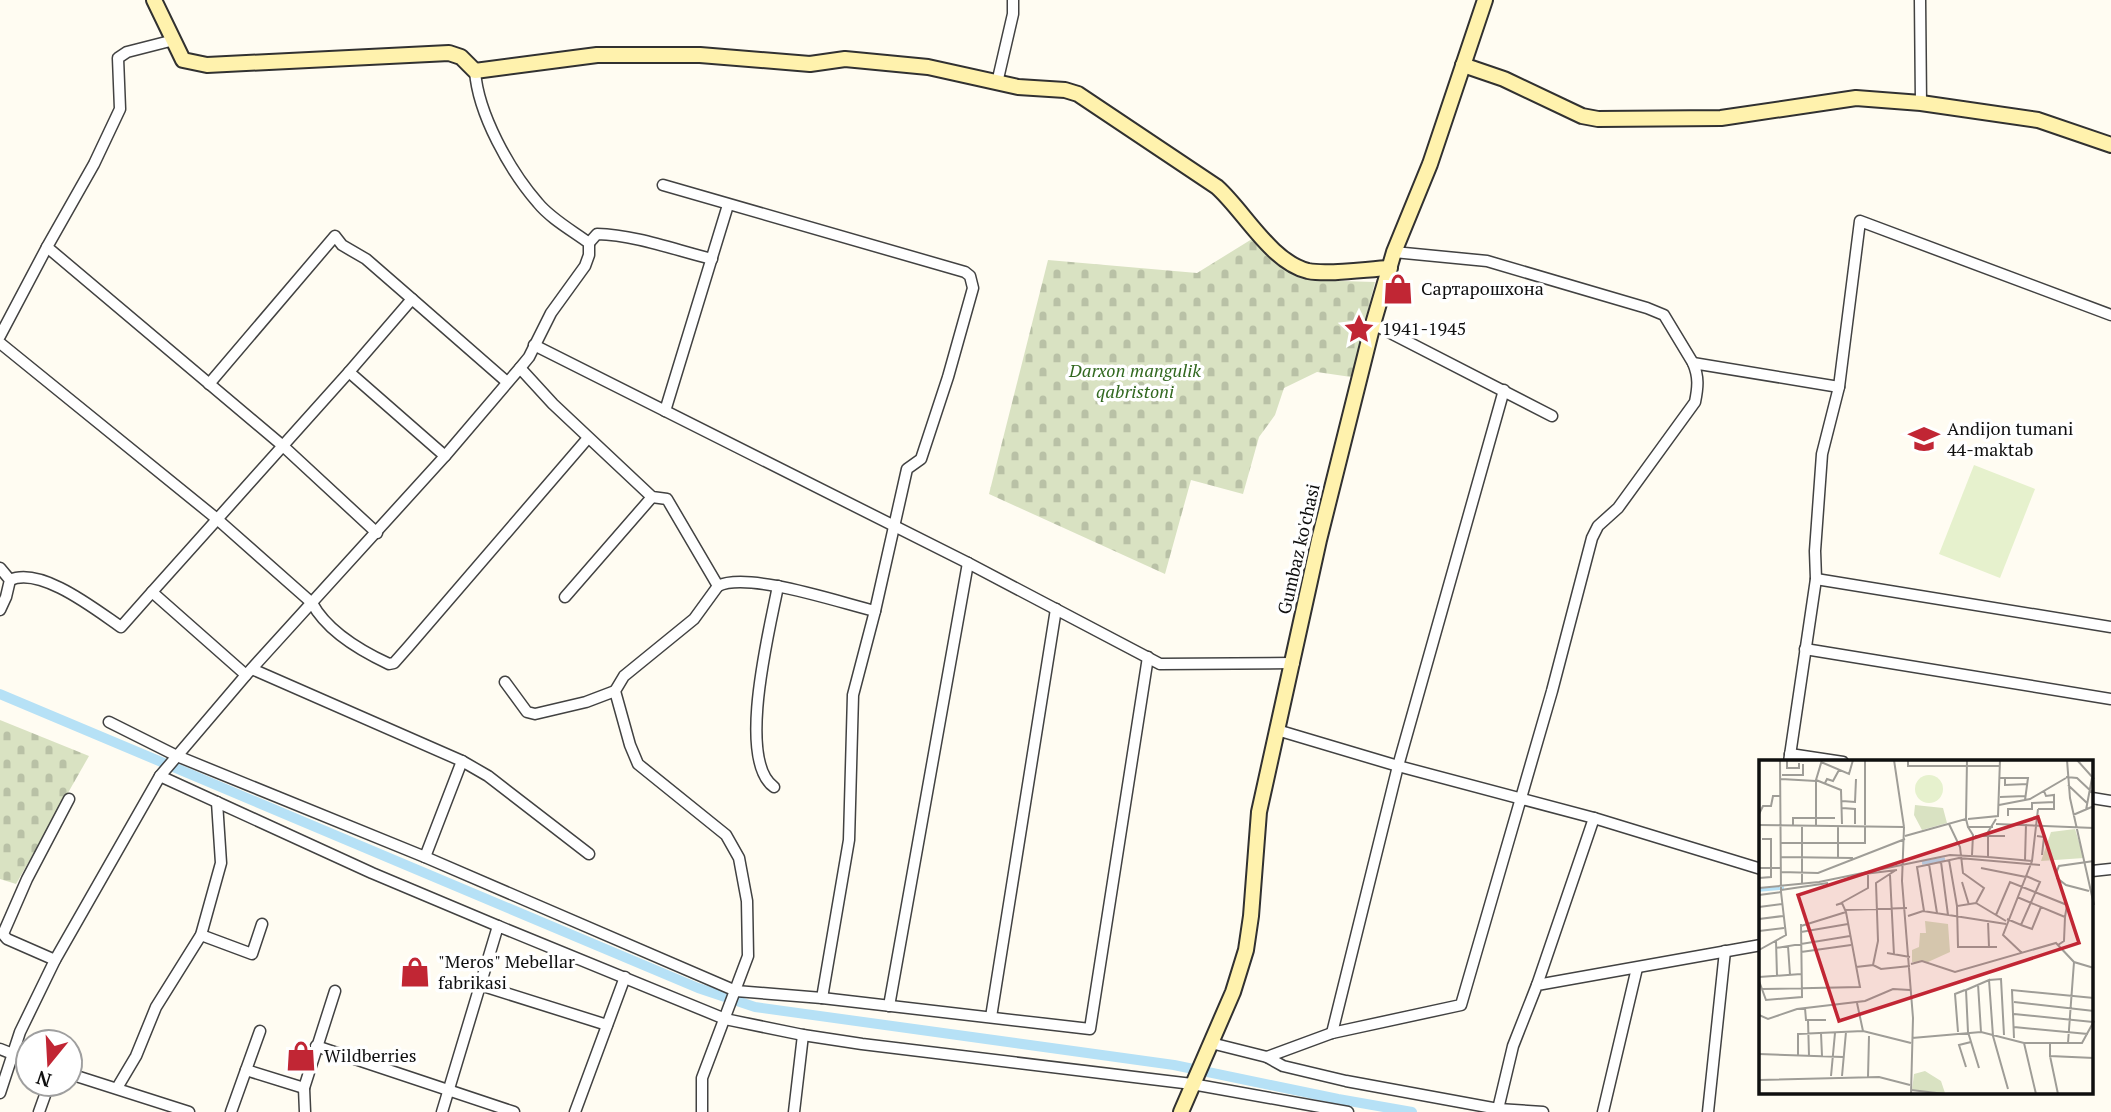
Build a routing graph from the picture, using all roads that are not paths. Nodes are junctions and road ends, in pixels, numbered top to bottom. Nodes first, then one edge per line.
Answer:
1 (154, 0) edge
2 (1013, 0) edge
3 (1485, 0) edge
4 (1920, 0) edge
5 (174, 40) junction
6 (1463, 65) junction
7 (475, 71) junction
8 (997, 83) junction
9 (1921, 103) junction
10 (2111, 145) edge
11 (663, 185) dead end
12 (728, 205) junction
13 (589, 243) junction
14 (47, 247) junction
15 (1395, 252) junction
16 (712, 260) junction
17 (1390, 268) junction
18 (412, 299) junction
19 (2111, 315) edge
20 (1373, 324) junction
21 (0, 336) edge
22 (0, 342) edge
23 (534, 345) junction
24 (1693, 363) junction
25 (520, 368) junction
26 (349, 372) junction
27 (507, 382) junction
28 (209, 384) junction
29 (1839, 387) junction
30 (1504, 390) junction
31 (666, 411) junction
32 (1552, 416) dead end
33 (589, 438) junction
34 (283, 446) junction
35 (445, 456) junction
36 (652, 498) junction
37 (217, 519) junction
38 (896, 527) junction
39 (377, 533) junction
40 (968, 563) junction
41 (0, 568) edge
42 (1816, 579) junction
43 (10, 580) junction
44 (718, 586) junction
45 (778, 586) junction
46 (152, 592) junction
47 (565, 597) dead end
48 (312, 603) junction
49 (1056, 609) junction
50 (0, 610) edge
51 (876, 611) junction
52 (2111, 626) edge
53 (1805, 649) junction
54 (1148, 657) junction
55 (1294, 663) junction
56 (249, 672) junction
57 (505, 682) dead end
58 (615, 691) junction
59 (2111, 699) edge
60 (109, 722) dead end
61 (1277, 730) junction
62 (177, 755) junction
63 (1789, 758) edge
64 (1816, 760) edge
65 (462, 761) junction
66 (1398, 766) junction
67 (160, 776) junction
68 (774, 788) dead end
69 (69, 799) dead end
70 (1521, 800) junction
71 (217, 802) junction
72 (1594, 818) junction
73 (589, 854) dead end
74 (425, 857) junction
75 (1759, 868) edge
76 (262, 924) dead end
77 (498, 926) junction
78 (201, 935) junction
79 (1759, 945) edge
80 (1725, 951) junction
81 (55, 960) junction
82 (1637, 968) junction
83 (625, 977) junction
84 (480, 985) junction
85 (1536, 985) junction
86 (335, 991) dead end
87 (735, 995) junction
88 (822, 998) junction
89 (889, 1006) junction
90 (726, 1016) junction
91 (991, 1017) junction
92 (607, 1025) junction
93 (260, 1031) dead end
94 (1332, 1033) junction
95 (803, 1035) junction
96 (1211, 1043) junction
97 (316, 1046) junction
98 (0, 1049) edge
99 (13, 1055) junction
100 (1267, 1057) junction
101 (246, 1070) junction
102 (84, 1078) edge
103 (1192, 1084) junction
104 (117, 1088) junction
105 (304, 1088) junction
106 (448, 1090) junction
107 (0, 1094) edge
108 (1498, 1109) junction
109 (189, 1112) edge
110 (231, 1112) edge
111 (305, 1112) edge
112 (442, 1112) edge
113 (514, 1112) edge
114 (575, 1112) edge
115 (702, 1112) edge
116 (794, 1112) edge
117 (1181, 1112) edge
118 (1348, 1112) edge
119 (1543, 1112) edge
120 (1603, 1112) edge
121 (1708, 1112) edge

1 - 5 street
2 - 8 street
3 - 6 street, Gumbaz ko'chasi
4 - 9 street
5 - 7 street
5 - 14 street
6 - 9 street
6 - 15 street, Gumbaz ko'chasi
7 - 8 street
7 - 13 street
8 - 17 street
9 - 10 street
11 - 12 street
12 - 16 street
12 - 38 street
13 - 16 street
13 - 23 street
14 - 21 street
14 - 28 street
15 - 17 street, Gumbaz ko'chasi
15 - 24 street
16 - 31 street
17 - 20 street, Gumbaz ko'chasi
18 - 26 street
18 - 27 street
18 - 28 street
19 - 29 street
20 - 30 street
20 - 55 street, Gumbaz ko'chasi
22 - 37 street
23 - 25 street
23 - 31 street
24 - 29 street
24 - 70 street
25 - 27 street
25 - 33 street
26 - 34 street
26 - 35 street
27 - 35 street
28 - 34 street
29 - 42 street
30 - 32 street
30 - 66 street
31 - 38 street
33 - 36 street
33 - 48 street
34 - 37 street
34 - 39 street
35 - 39 street
36 - 44 street
36 - 47 street
37 - 46 street
37 - 48 street
38 - 40 street
38 - 51 street
39 - 48 street
40 - 49 street
40 - 89 street
41 - 43 street
42 - 52 street
42 - 53 street
43 - 46 street
43 - 50 street
44 - 45 street
44 - 58 street
45 - 51 street
45 - 68 street
46 - 56 street
48 - 56 street
49 - 54 street
49 - 91 street
51 - 88 street
53 - 59 street
53 - 63 street
54 - 55 street
54 - 91 street
55 - 61 street, Gumbaz ko'chasi
56 - 62 street
56 - 65 street
57 - 58 street
58 - 87 street
60 - 62 street
61 - 66 street
61 - 96 street, Gumbaz ko'chasi
62 - 67 street
62 - 74 street
63 - 64 street
65 - 73 street
65 - 74 street
66 - 70 street
66 - 94 street
67 - 71 street
67 - 81 street
69 - 81 street
70 - 72 street
70 - 94 street
71 - 77 street
71 - 78 street
72 - 75 street
72 - 85 street
74 - 87 street
76 - 78 street
77 - 83 street
77 - 84 street
78 - 104 street
79 - 80 street
80 - 82 street
80 - 121 street
81 - 99 street
82 - 85 street
82 - 120 street
83 - 90 street
83 - 92 street
84 - 92 street
84 - 106 street
85 - 108 street
86 - 97 street
87 - 88 street
87 - 90 street
88 - 89 street
89 - 91 street
90 - 95 street
90 - 115 street
92 - 114 street
93 - 101 street
94 - 100 street
95 - 103 street
95 - 116 street
96 - 100 street
96 - 103 street, Gumbaz ko'chasi
97 - 105 street
97 - 106 street
98 - 99 street
99 - 107 street
100 - 108 street
101 - 105 street
101 - 110 street
102 - 104 street
103 - 117 street, Gumbaz ko'chasi
103 - 118 street
104 - 109 street
105 - 111 street
106 - 112 street
106 - 113 street
108 - 119 street

